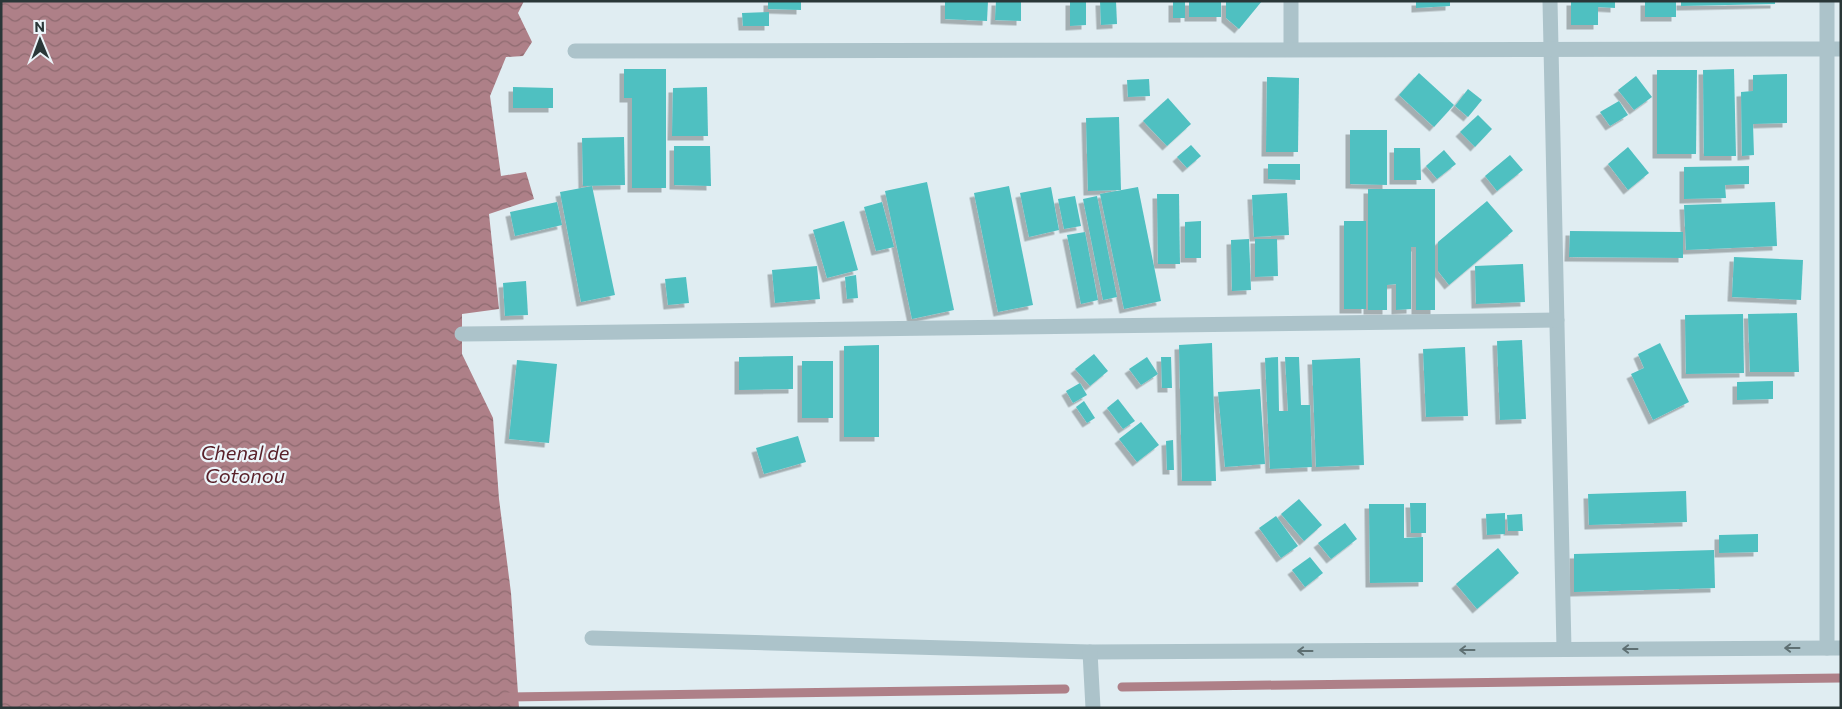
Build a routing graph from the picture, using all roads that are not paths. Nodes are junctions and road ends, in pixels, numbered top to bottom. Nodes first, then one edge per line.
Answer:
1 (1291, 1) edge
2 (1550, 1) edge
3 (1827, 1) edge
4 (1291, 49) junction
5 (1834, 49) edge
6 (1551, 50) junction
7 (575, 51) dead end
8 (1557, 320) junction
9 (462, 334) dead end
10 (592, 638) dead end
11 (1834, 648) edge
12 (1564, 649) junction
13 (1090, 652) junction
14 (1093, 708) edge

1 - 4 street
2 - 6 street
3 - 5 street
4 - 6 street
4 - 7 street
5 - 6 street
5 - 11 street
6 - 8 street
8 - 9 street
8 - 12 street
10 - 13 street
11 -> 12 street
12 -> 13 street
13 - 14 street

